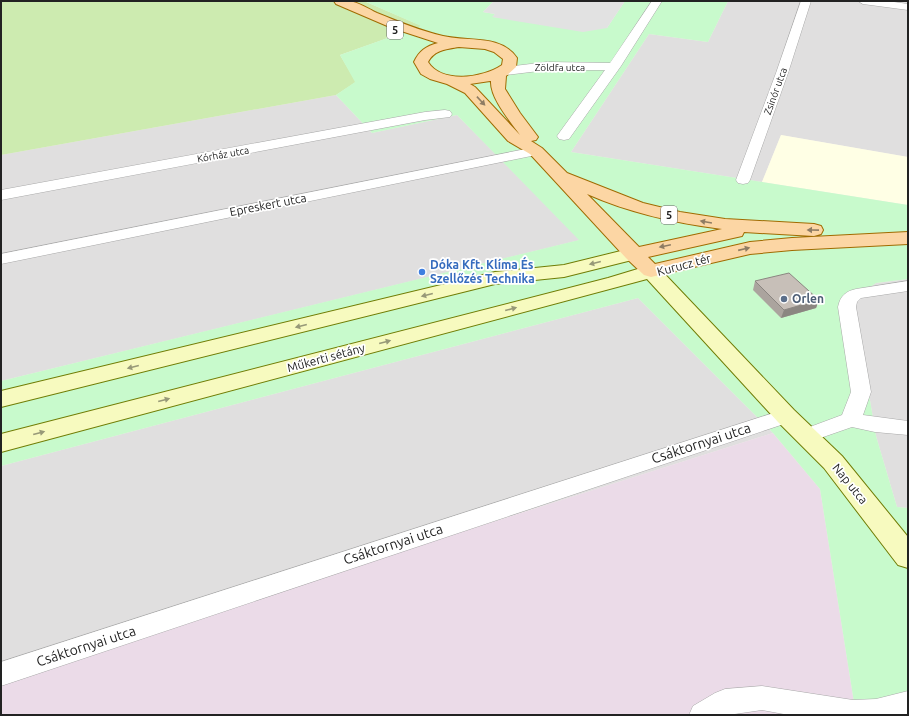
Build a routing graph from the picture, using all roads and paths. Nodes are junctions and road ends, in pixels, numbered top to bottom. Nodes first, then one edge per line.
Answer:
1 (340, 1) edge
2 (657, 1) edge
3 (806, 1) edge
4 (864, 1) edge
5 (908, 8) edge
6 (362, 10) junction
7 (459, 43) junction
8 (427, 53) junction
9 (507, 54) junction
10 (615, 66) junction
11 (502, 73) junction
12 (449, 79) junction
13 (445, 114) dead end
14 (564, 136) dead end
15 (536, 151) junction
16 (558, 174) junction
17 (743, 180) dead end
18 (1, 195) edge
19 (908, 225) edge
20 (787, 229) junction
21 (908, 238) edge
22 (633, 254) junction
23 (1, 259) edge
24 (651, 271) junction
25 (908, 286) edge
26 (1, 399) edge
27 (786, 416) junction
28 (851, 420) junction
29 (908, 428) edge
30 (806, 436) junction
31 (1, 443) edge
32 (908, 557) edge
33 (1, 674) edge
34 (908, 704) edge
35 (703, 715) edge

1 - 6 main road, 5
2 - 10 street
3 - 17 street, Zsinór utca
4 - 5 street
6 - 7 main road, 5
6 - 8 main road, 5
7 - 8 main road, 5
7 - 9 main road, 5
8 - 12 main road, 5
9 - 10 street, Zöldfa utca
9 - 11 main road, 5
10 - 11 street, Zöldfa utca
10 - 14 street
11 - 12 main road, 5
11 - 15 main road, 5
12 -> 15 main road, 5
13 - 18 street, Kórház utca
15 - 16 main road, 5
15 - 23 street, Epreskert utca
20 -> 16 main road, 5
16 - 22 main road, 5
19 -> 20 main road, 5
20 -> 22 main road
24 -> 21 main road, Kurucz tér
22 - 24 main road, 5
22 -> 26 street
24 - 27 street, Kurucz tér
31 -> 24 street, Műkerti sétány
25 - 28 street
27 - 30 street, Nap utca
27 - 33 street, Csáktornyai utca
28 - 29 street
28 - 30 street
30 - 32 street, Nap utca
34 - 35 street

